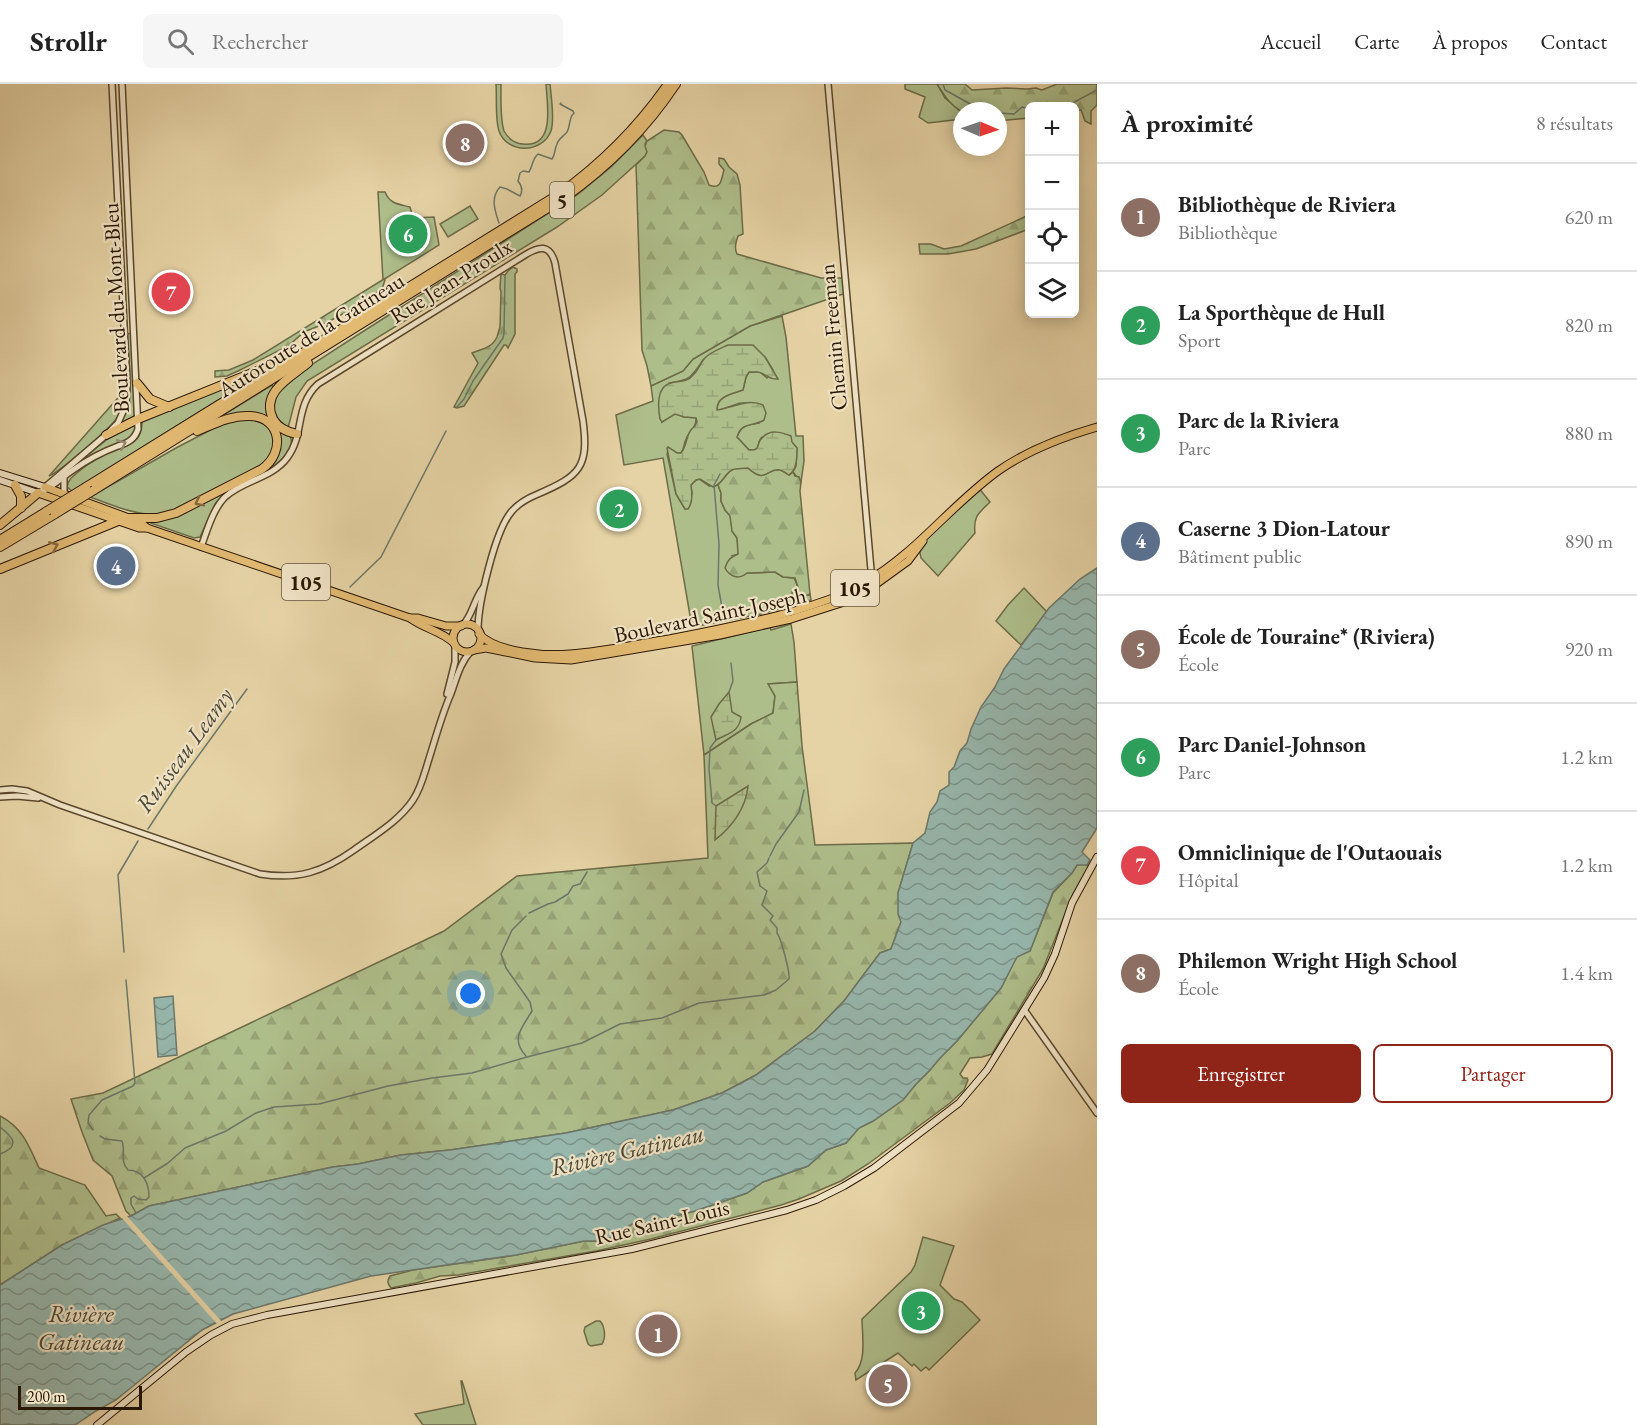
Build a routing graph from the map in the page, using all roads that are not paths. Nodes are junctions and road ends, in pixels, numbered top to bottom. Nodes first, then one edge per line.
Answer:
1 (112, 84) edge
2 (122, 84) edge
3 (668, 84) edge
4 (676, 84) edge
5 (828, 84) edge
6 (117, 181) junction
7 (126, 181) junction
8 (343, 337) junction
9 (307, 351) junction
10 (136, 383) junction
11 (169, 407) junction
12 (138, 419) junction
13 (1097, 427) edge
14 (297, 434) junction
15 (106, 435) junction
16 (174, 441) junction
17 (0, 473) edge
18 (64, 477) junction
19 (0, 480) edge
20 (15, 485) junction
21 (90, 489) junction
22 (44, 490) junction
23 (64, 494) junction
24 (21, 508) junction
25 (51, 513) junction
26 (129, 518) junction
27 (118, 521) junction
28 (0, 525) edge
29 (147, 528) junction
30 (928, 534) junction
31 (0, 540) edge
32 (0, 547) edge
33 (201, 547) junction
34 (0, 569) edge
35 (872, 578) junction
36 (484, 587) junction
37 (872, 587) junction
38 (410, 618) junction
39 (462, 625) junction
40 (478, 632) junction
41 (454, 645) junction
42 (473, 650) junction
43 (447, 702) junction
44 (0, 790) edge
45 (0, 796) edge
46 (49, 800) junction
47 (1097, 857) edge
48 (1025, 1011) junction
49 (1097, 1113) edge
50 (97, 1425) edge

1 - 6 street, Boulevard du Mont-Bleu
2 - 7 street, Boulevard du Mont-Bleu
3 - 9 highway, Autoroute de la Gatineau / 5
4 - 8 highway, Autoroute de la Gatineau / 5
5 - 35 street, Chemin Freeman
6 - 7 street
6 - 15 street, Boulevard du Mont-Bleu
7 - 10 street, Boulevard du Mont-Bleu
8 - 14 highway
8 - 16 highway, Autoroute de la Gatineau / 5
9 - 11 highway
9 - 21 highway, Autoroute de la Gatineau / 5
10 - 11 highway
10 - 12 street, Boulevard du Mont-Bleu
11 - 12 highway
12 - 15 highway
18 -> 12 street, Boulevard du Mont-Bleu
13 - 30 main road, Boulevard Saint-Joseph / 105
14 - 33 street, Rue Jean-Proulx
14 - 36 street, Rue Jean-Proulx
15 - 22 street, Boulevard du Mont-Bleu
16 - 21 highway, Autoroute de la Gatineau / 5
16 -> 26 highway
17 - 22 main road
18 - 22 street, Boulevard du Mont-Bleu
18 - 23 street
19 - 20 main road
20 - 22 main road
20 - 24 highway
21 - 25 highway, Autoroute de la Gatineau / 5, bridge
22 - 23 main road, 105
22 - 24 highway
22 - 27 main road, 105
23 - 26 main road, 105
24 - 28 highway
25 - 31 highway, Autoroute de la Gatineau / 5
25 - 32 highway, Autoroute de la Gatineau / 5
26 - 29 main road, 105
27 - 29 main road, 105
34 -> 27 highway
29 - 33 main road, 105
30 - 35 main road, Boulevard Saint-Joseph / 105
30 - 37 main road, Boulevard Saint-Joseph / 105
33 - 38 main road, 105
35 - 37 street, Chemin Freeman
35 - 40 main road, Boulevard Saint-Joseph / 105
36 - 39 street, Rue Jean-Proulx
36 - 40 street, Rue Jean-Proulx
37 - 42 main road, Boulevard Saint-Joseph / 105
38 - 39 main road, 105
38 - 41 main road, 105
39 - 40 main road, 105
39 - 41 main road
40 - 42 main road
41 - 42 main road, 105
41 - 43 street
42 - 43 street
43 - 46 street
44 - 46 street
45 - 46 street
47 - 48 main road, Rue Saint-Louis
48 - 49 street
48 - 50 main road, Rue Saint-Louis

